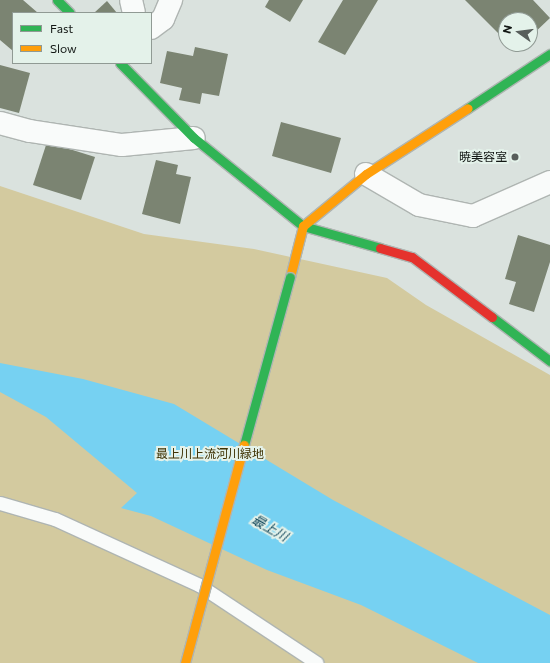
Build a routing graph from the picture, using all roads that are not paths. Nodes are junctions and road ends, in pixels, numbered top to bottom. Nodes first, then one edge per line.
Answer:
1 (57, 0) edge
2 (131, 0) edge
3 (171, 0) edge
4 (69, 12) edge
5 (134, 12) edge
6 (152, 27) edge
7 (550, 54) edge
8 (130, 68) edge
9 (0, 123) edge
10 (194, 138) junction
11 (366, 174) junction
12 (550, 182) edge
13 (303, 226) junction
14 (550, 361) edge
15 (0, 503) edge
16 (184, 663) edge
17 (317, 663) edge

1 - 4 street
2 - 5 street
3 - 6 street
7 - 11 street
8 - 10 street
9 - 10 street
10 - 13 street
11 - 12 street
11 - 13 street
13 - 14 street
13 - 16 street, bridge
15 - 17 lane

